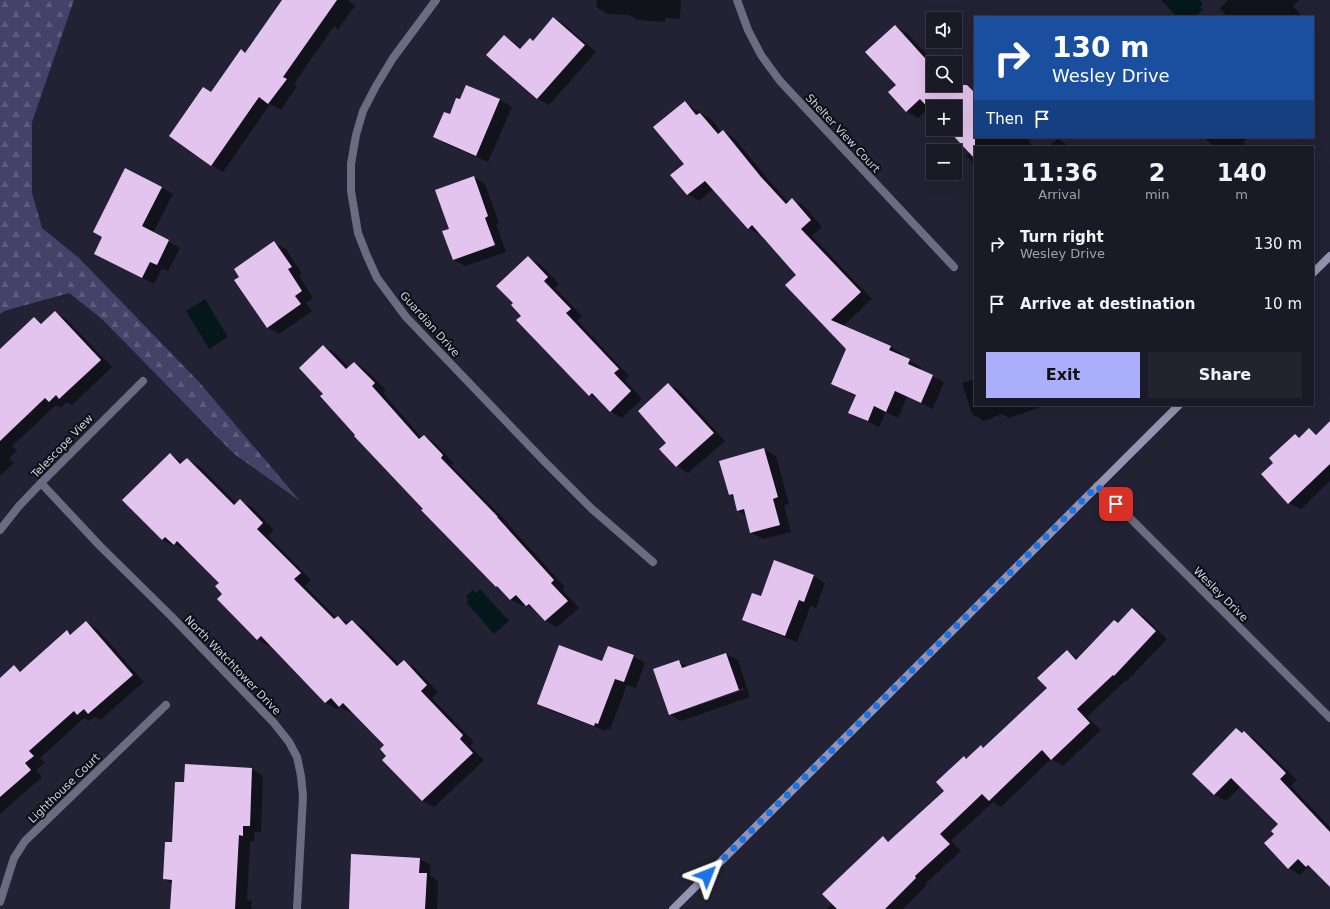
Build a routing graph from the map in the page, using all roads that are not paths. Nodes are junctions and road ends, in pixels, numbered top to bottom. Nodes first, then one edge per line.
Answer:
1 (436, 0) edge
2 (737, 0) edge
3 (1330, 256) edge
4 (954, 267) dead end
5 (1314, 272) edge
6 (143, 381) dead end
7 (1178, 406) edge
8 (41, 483) junction
9 (1097, 486) junction
10 (0, 530) edge
11 (653, 562) dead end
12 (166, 705) dead end
13 (1330, 718) edge
14 (0, 902) edge
15 (297, 909) edge
16 (673, 909) edge

1 - 11 street, Guardian Drive
2 - 4 street, Shelter View Court
3 - 5 main road
6 - 8 street, Telescope View
7 - 9 main road
8 - 10 street, Telescope View
8 - 15 street, North Watchtower Drive
9 - 13 street, Wesley Drive
9 - 16 main road
12 - 14 street, Lighthouse Court

